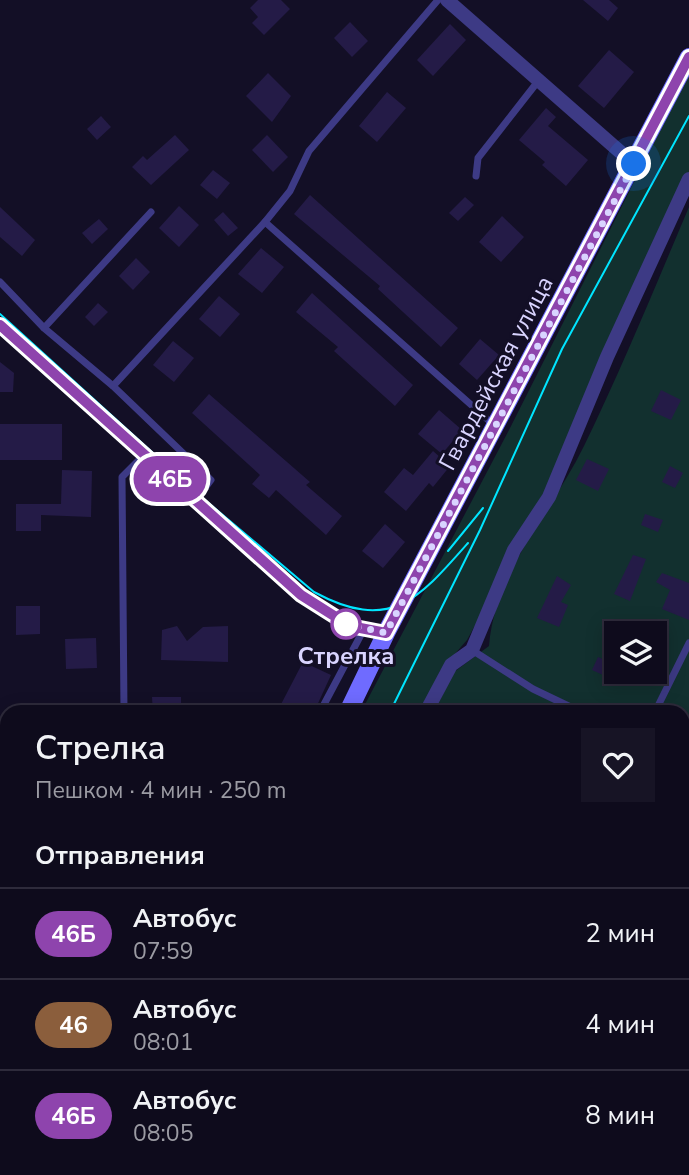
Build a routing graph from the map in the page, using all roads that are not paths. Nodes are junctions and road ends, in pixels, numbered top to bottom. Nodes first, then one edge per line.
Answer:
1 (446, 0) edge
2 (689, 57) edge
3 (539, 80) junction
4 (634, 164) junction
5 (476, 176) dead end
6 (689, 179) edge
7 (151, 212) dead end
8 (265, 222) junction
9 (0, 282) edge
10 (0, 325) edge
11 (44, 328) junction
12 (113, 386) junction
13 (496, 426) junction
14 (144, 456) junction
15 (195, 502) junction
16 (365, 628) junction
17 (386, 633) junction
18 (689, 643) edge
19 (471, 650) junction
20 (124, 705) edge
21 (324, 705) edge
22 (351, 705) edge
23 (430, 705) edge
24 (566, 705) edge
25 (658, 705) edge

1 - 3 street
1 - 8 lane
2 - 4 main road, Гвардейская улица
3 - 4 street
3 - 5 lane
4 - 13 main road, Гвардейская улица
6 - 19 street
7 - 11 lane
8 - 12 lane
8 - 13 lane
9 - 11 lane
10 - 14 street
11 - 12 lane
12 - 15 lane
13 - 17 main road, Гвардейская улица
14 - 15 street
14 - 20 lane
15 - 16 street
16 - 17 street
16 - 21 lane
17 - 22 main road, Гвардейская улица
18 - 25 lane
19 - 23 street
19 - 24 lane

